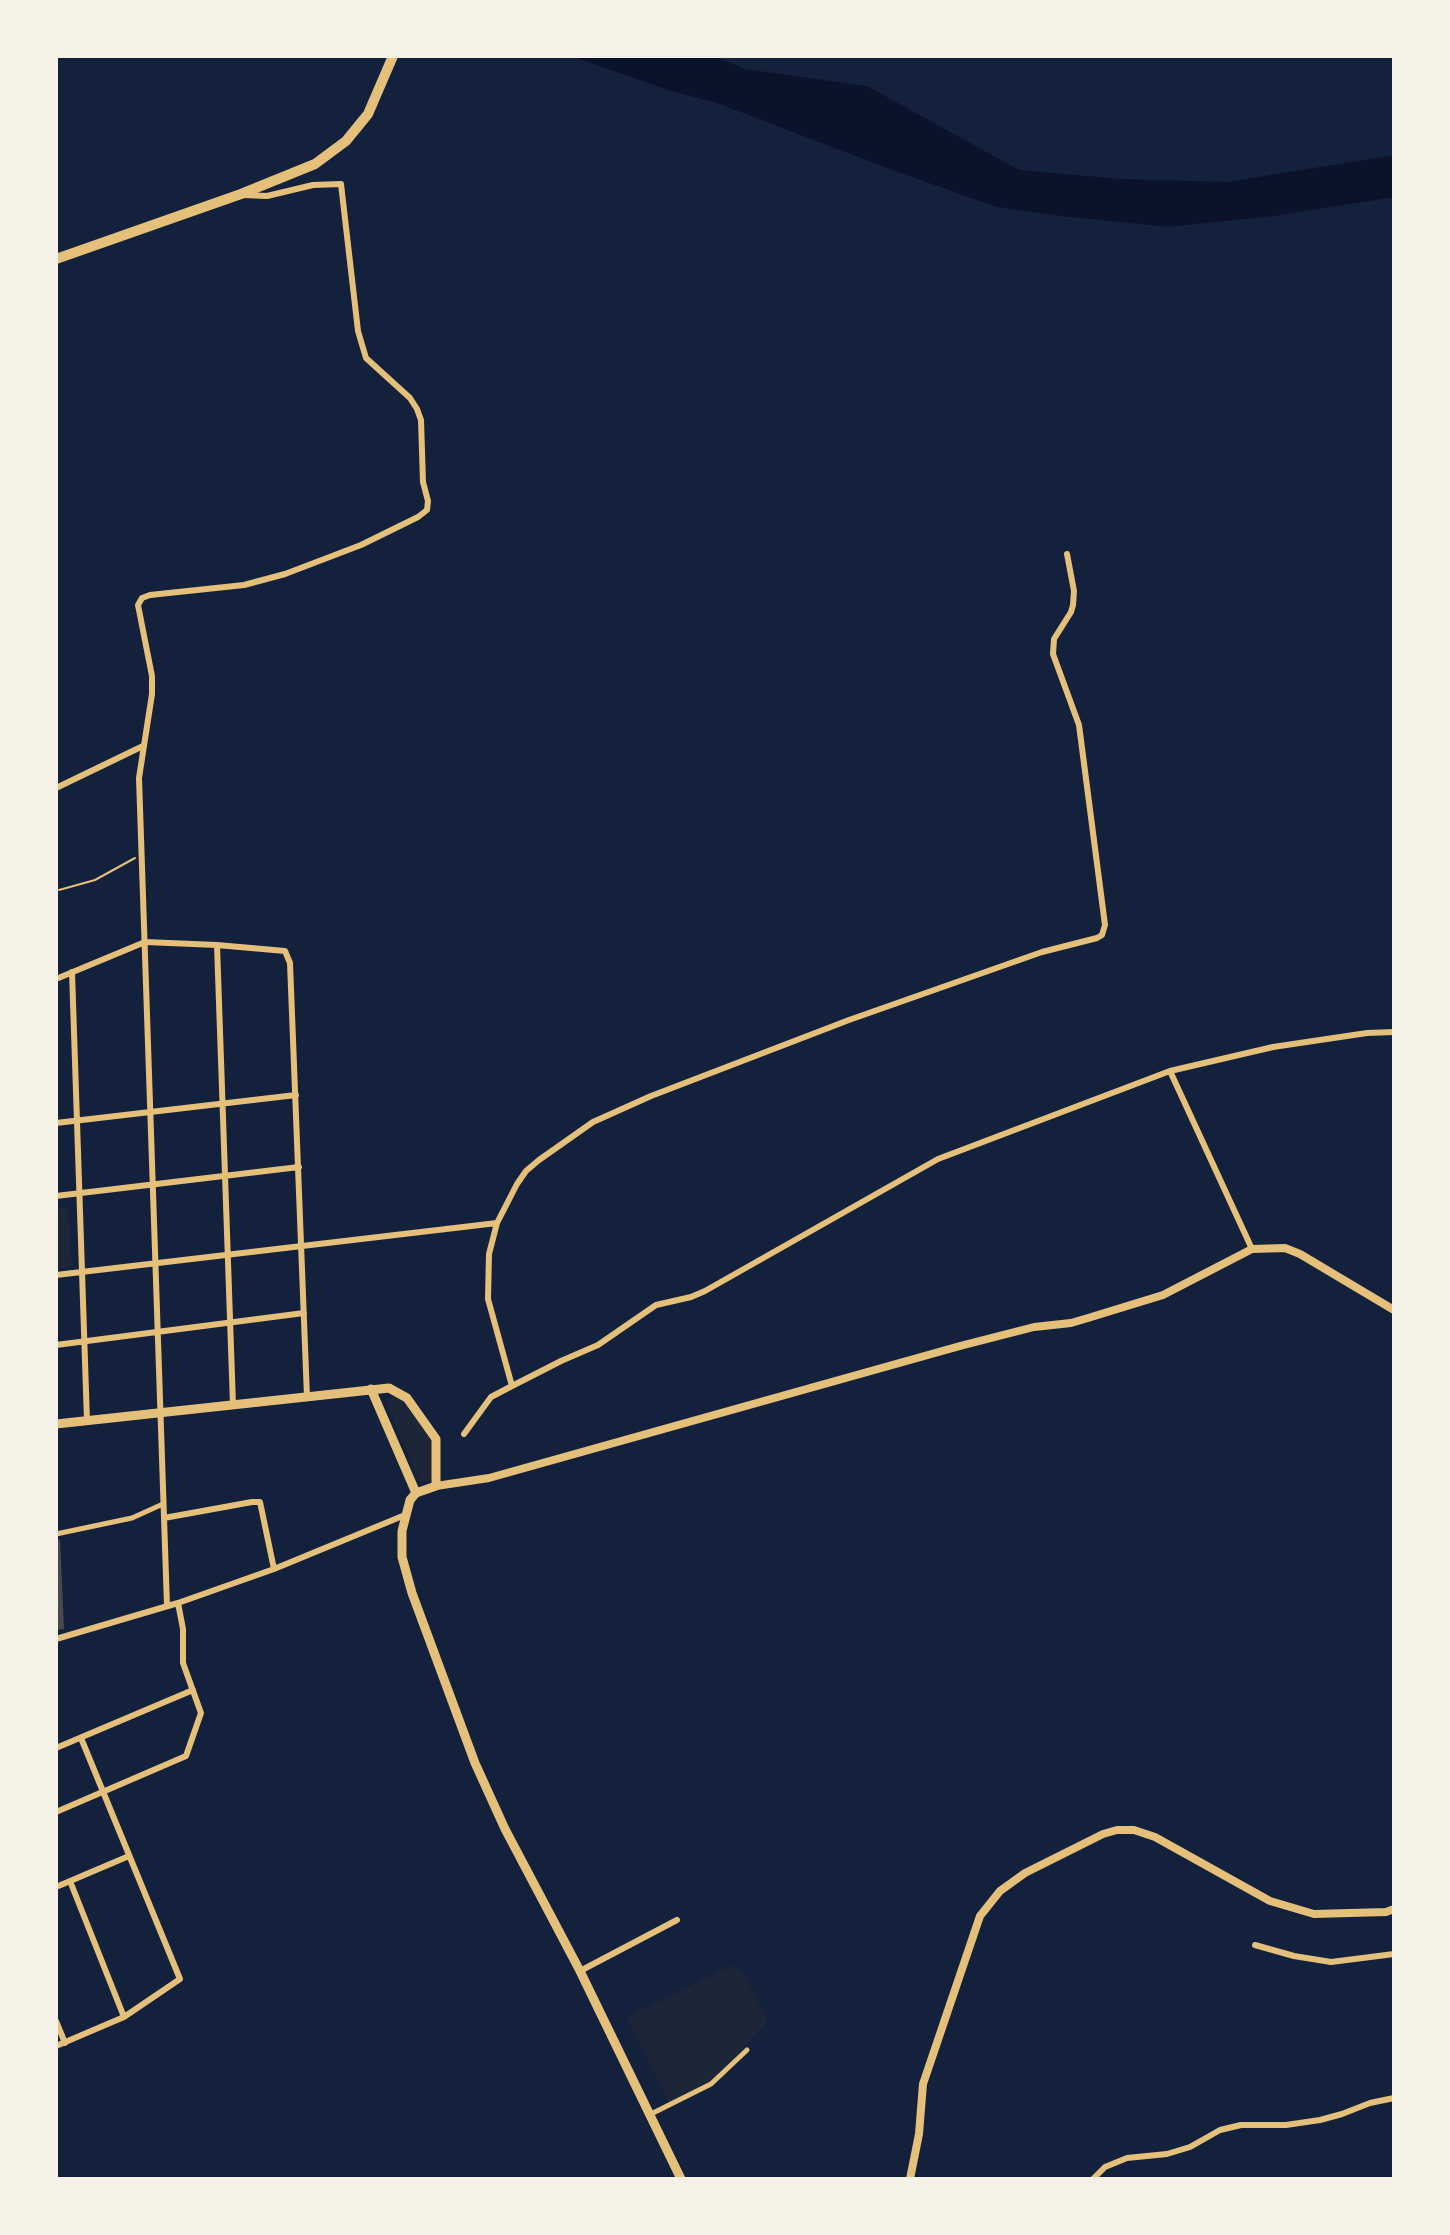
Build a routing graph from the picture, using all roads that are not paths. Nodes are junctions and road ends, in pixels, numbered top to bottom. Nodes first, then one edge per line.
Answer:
1 (393, 56) edge
2 (241, 194) junction
3 (56, 259) edge
4 (1067, 554) dead end
5 (143, 746) junction
6 (56, 788) edge
7 (145, 942) junction
8 (217, 945) junction
9 (72, 972) junction
10 (56, 979) edge
11 (1394, 1032) edge
12 (1170, 1071) junction
13 (296, 1095) junction
14 (223, 1104) junction
15 (150, 1112) junction
16 (77, 1121) junction
17 (56, 1123) edge
18 (299, 1167) junction
19 (225, 1176) junction
20 (153, 1185) junction
21 (79, 1194) junction
22 (56, 1196) edge
23 (497, 1223) junction
24 (301, 1246) junction
25 (1252, 1249) junction
26 (228, 1255) junction
27 (156, 1263) junction
28 (82, 1272) junction
29 (56, 1275) edge
30 (1394, 1310) edge
31 (304, 1313) junction
32 (230, 1323) junction
33 (158, 1332) junction
34 (84, 1341) junction
35 (56, 1345) edge
36 (512, 1386) junction
37 (371, 1389) junction
38 (307, 1397) junction
39 (233, 1405) junction
40 (160, 1413) junction
41 (87, 1421) junction
42 (56, 1424) edge
43 (464, 1434) dead end
44 (436, 1486) junction
45 (416, 1493) junction
46 (163, 1504) junction
47 (405, 1515) junction
48 (164, 1518) junction
49 (56, 1534) edge
50 (274, 1569) junction
51 (178, 1603) junction
52 (167, 1606) junction
53 (56, 1639) edge
54 (193, 1690) junction
55 (81, 1738) junction
56 (56, 1748) edge
57 (103, 1792) junction
58 (56, 1812) edge
59 (129, 1856) junction
60 (70, 1881) junction
61 (56, 1887) edge
62 (1394, 1909) edge
63 (677, 1920) dead end
64 (1255, 1945) dead end
65 (1394, 1954) edge
66 (580, 1971) junction
67 (124, 2017) junction
68 (56, 2021) edge
69 (65, 2043) junction
70 (56, 2046) edge
71 (747, 2050) dead end
72 (1394, 2098) edge
73 (651, 2114) junction
74 (681, 2179) edge
75 (910, 2179) edge
76 (1093, 2179) edge

1 - 2 main road
2 - 3 main road
2 - 5 street
4 - 23 street
5 - 6 street
5 - 7 street
7 - 8 street
7 - 9 street
7 - 15 street
8 - 13 street
8 - 14 street
9 - 10 street
9 - 16 street
11 - 12 street
12 - 25 street
12 - 36 street
13 - 14 street
13 - 18 street
14 - 15 street
14 - 19 street
15 - 16 street
15 - 20 street
16 - 17 street
16 - 21 street
18 - 19 street
18 - 24 street
19 - 20 street
19 - 26 street
20 - 21 street
20 - 27 street
21 - 22 street
21 - 28 street
23 - 24 street
23 - 36 street
24 - 26 street
24 - 31 street
25 - 30 street
25 - 44 street
26 - 27 street
26 - 32 street
27 - 28 street
27 - 33 street
28 - 29 street
28 - 34 street
31 - 32 street
31 - 38 street
32 - 33 street
32 - 39 street
33 - 34 street
33 - 40 street
34 - 35 street
34 - 41 street
36 - 43 street
37 - 38 main road
37 - 44 main road
37 - 45 main road
38 - 39 main road
39 - 40 main road
40 - 41 main road
40 - 46 street
41 - 42 main road
44 - 45 main road
45 - 47 main road
46 - 48 street
46 - 49 street
47 - 50 street
47 - 66 main road
48 - 50 street
48 - 52 street
50 - 51 street
51 - 52 street
51 - 54 street
52 - 53 street
54 - 55 street
54 - 57 street
55 - 56 street
55 - 57 street
57 - 58 street
57 - 59 street
59 - 60 street
59 - 67 street
60 - 61 street
60 - 67 street
62 - 75 street
63 - 66 street
64 - 65 street
66 - 73 main road
67 - 69 street
68 - 69 street
69 - 70 street
71 - 73 street
72 - 76 street
73 - 74 main road

